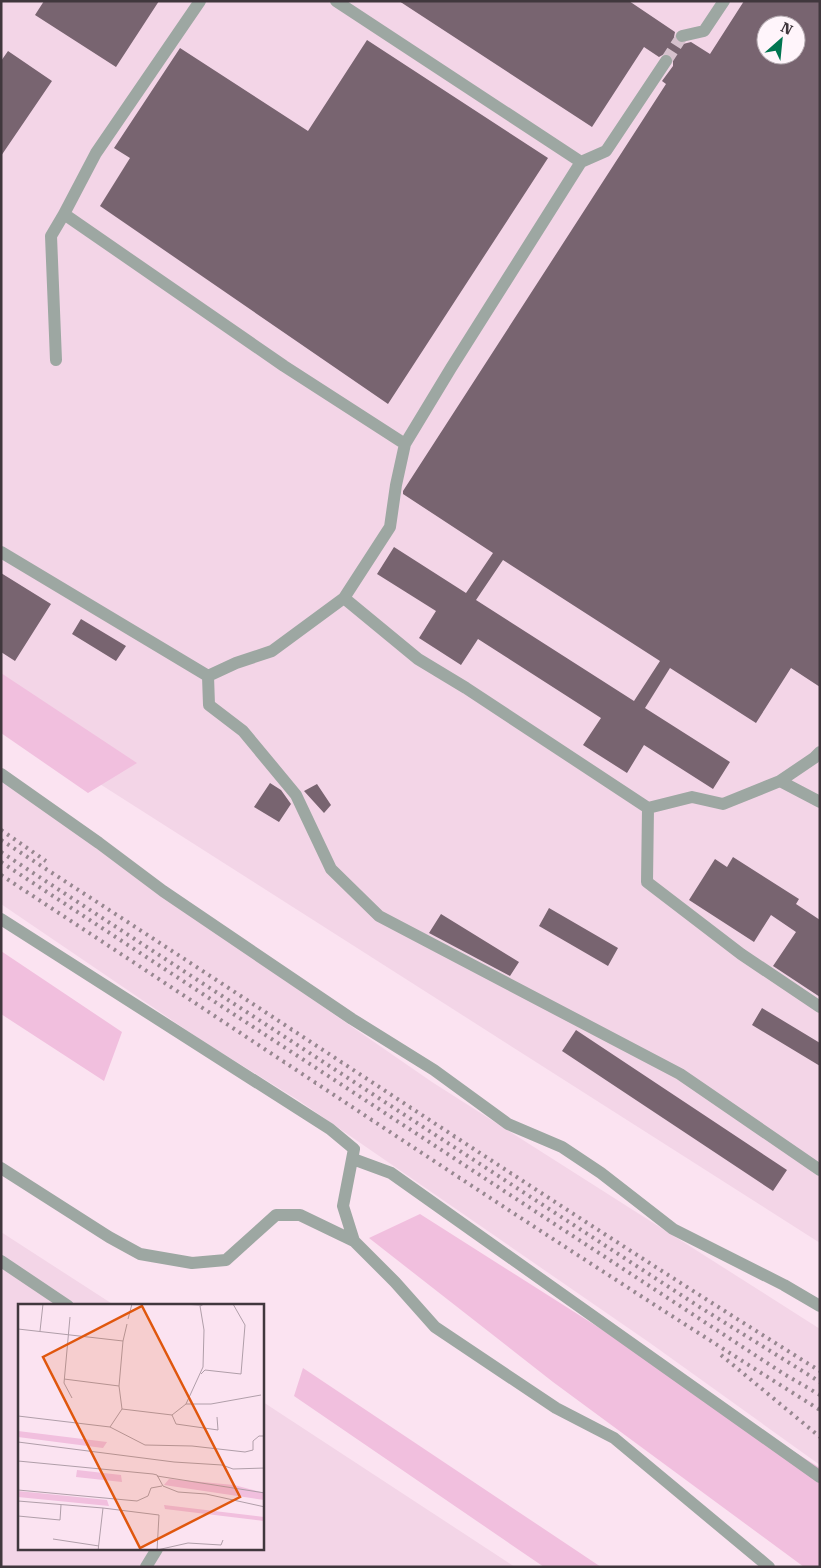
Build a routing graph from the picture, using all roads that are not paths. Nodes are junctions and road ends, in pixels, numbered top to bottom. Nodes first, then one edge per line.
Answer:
1 (200, 1) edge
2 (336, 1) edge
3 (724, 1) edge
4 (682, 36) tunnel mouth
5 (666, 62) tunnel mouth
6 (581, 162) junction
7 (64, 214) junction
8 (56, 360) dead end
9 (406, 444) junction
10 (1, 552) edge
11 (344, 598) junction
12 (208, 676) junction
13 (820, 752) edge
14 (1, 774) edge
15 (780, 781) junction
16 (820, 802) edge
17 (648, 808) junction
18 (1, 919) edge
19 (820, 1007) edge
20 (352, 1159) junction
21 (1, 1168) edge
22 (820, 1170) edge
23 (354, 1241) junction
24 (1, 1261) edge
25 (65, 1304) edge
26 (820, 1306) edge
27 (820, 1477) edge
28 (156, 1550) edge
29 (146, 1567) edge
30 (769, 1567) edge

1 - 7 lane
2 - 6 lane
3 - 4 lane
5 - 6 lane
6 - 9 lane
7 - 8 lane
7 - 9 lane
9 - 11 lane
10 - 12 lane
11 - 12 lane
11 - 17 lane
12 - 22 lane
13 - 15 lane
14 - 26 lane
15 - 16 lane
15 - 17 lane
17 - 19 lane
18 - 20 lane
20 - 23 lane
20 - 27 lane
21 - 23 lane
23 - 30 lane
24 - 25 lane
28 - 29 lane

